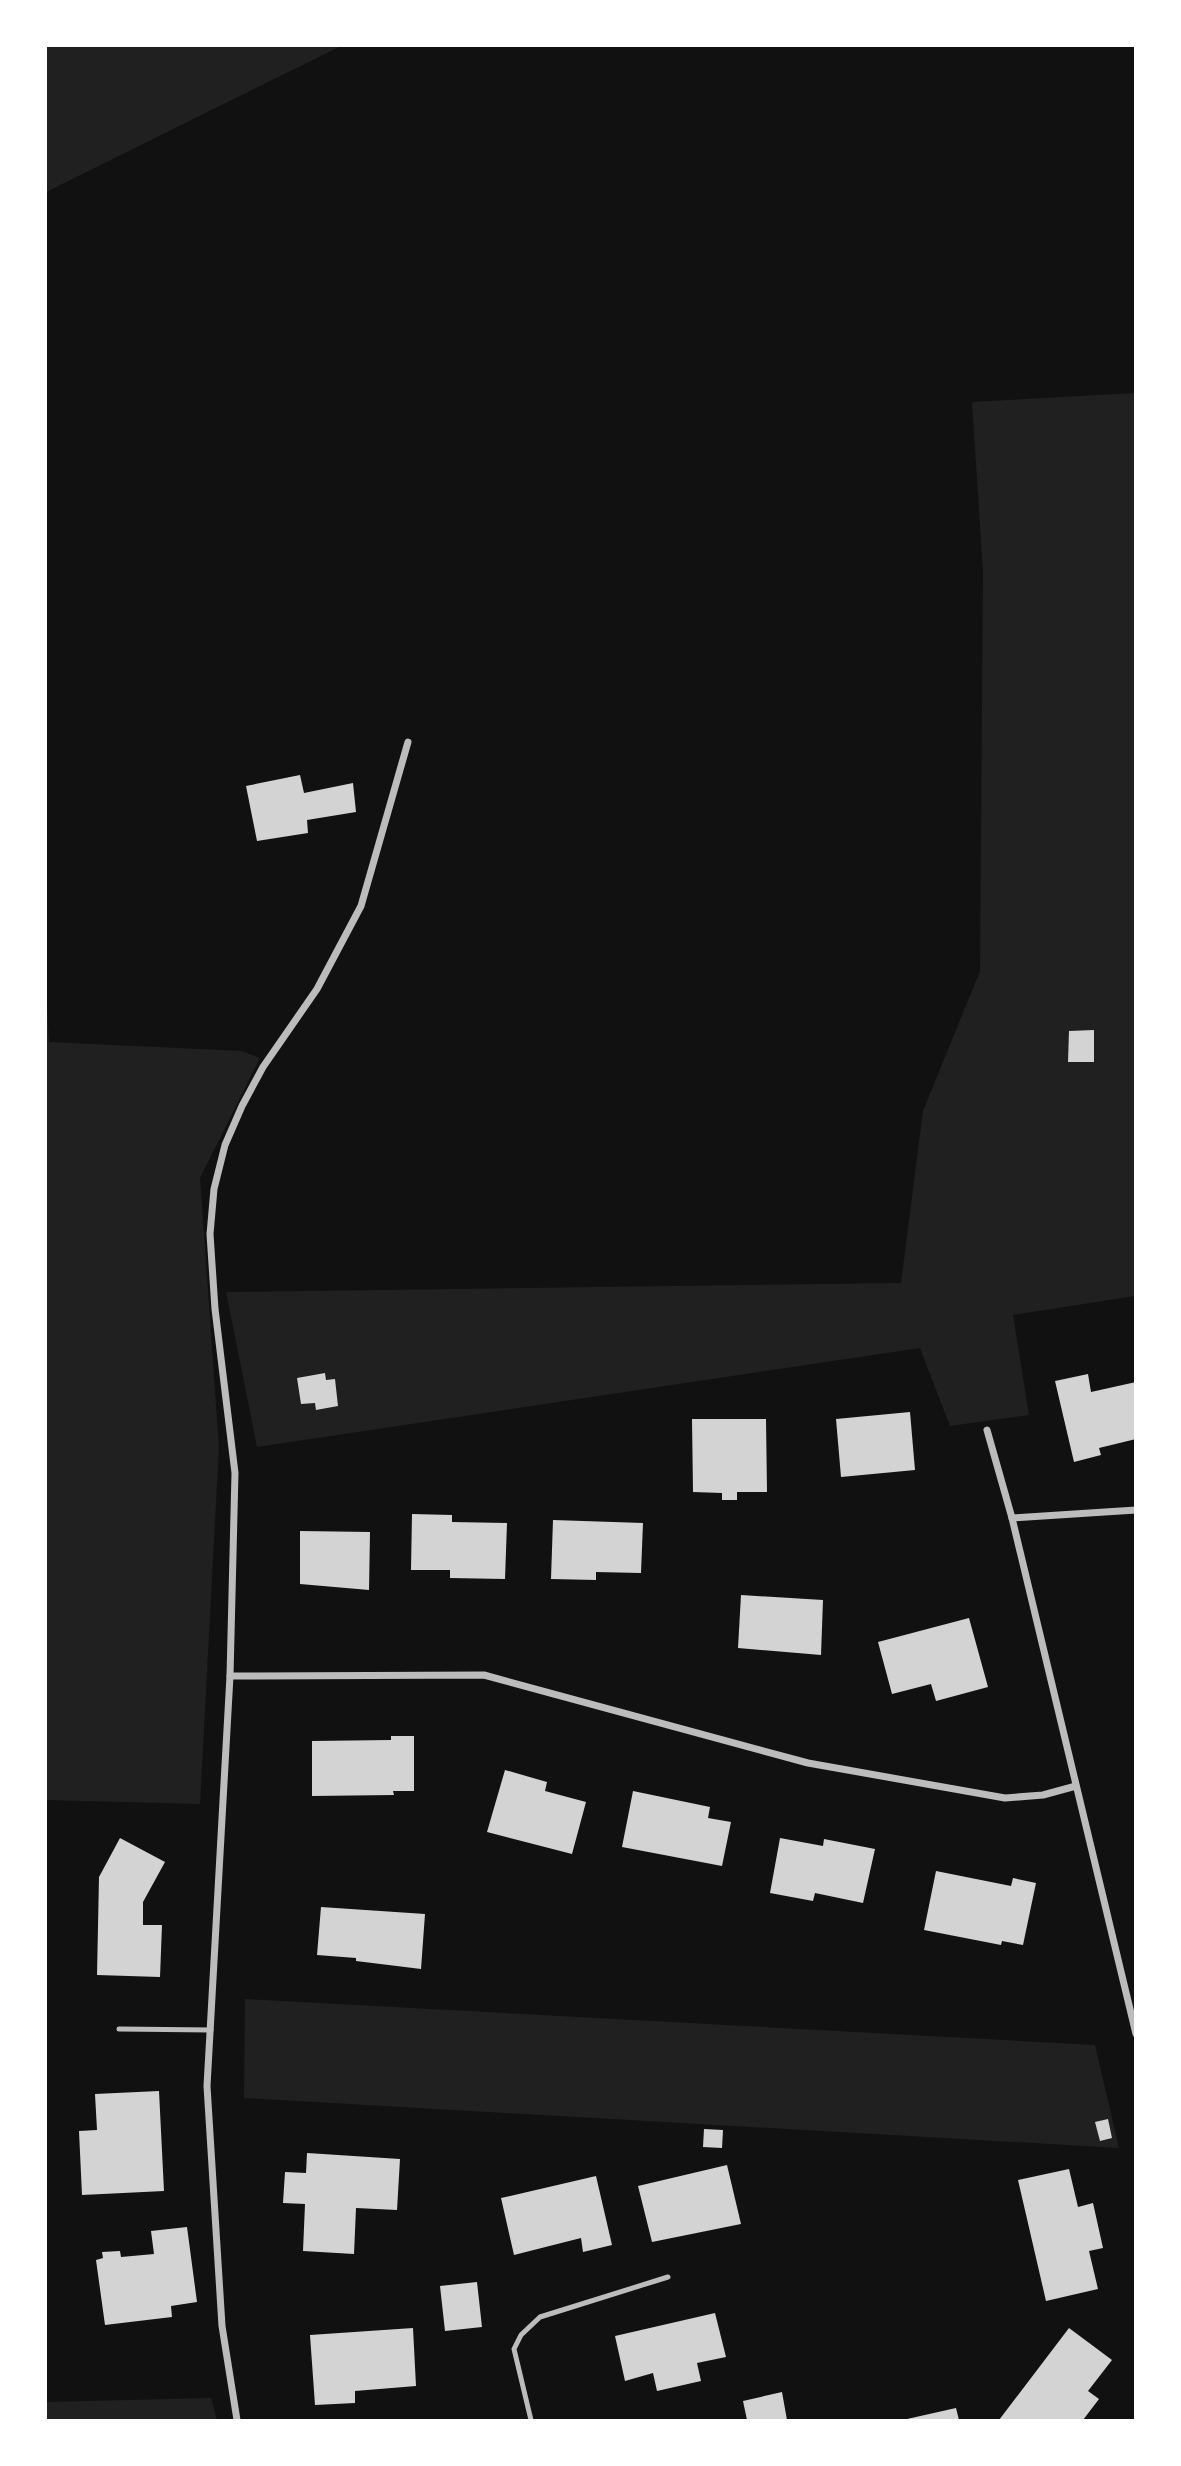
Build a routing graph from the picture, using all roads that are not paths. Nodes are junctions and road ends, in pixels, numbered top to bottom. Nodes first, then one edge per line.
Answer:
1 (408, 742) dead end
2 (988, 1430) dead end
3 (1136, 1510) edge
4 (1012, 1518) junction
5 (230, 1676) junction
6 (1076, 1786) junction
7 (119, 2029) dead end
8 (211, 2030) junction
9 (1136, 2034) edge
10 (668, 2277) dead end
11 (237, 2420) edge
12 (531, 2420) edge

1 - 5 street
2 - 4 street
3 - 4 street
4 - 6 street
5 - 6 street
5 - 8 street
6 - 9 street
7 - 8 lane
8 - 11 street
10 - 12 lane

